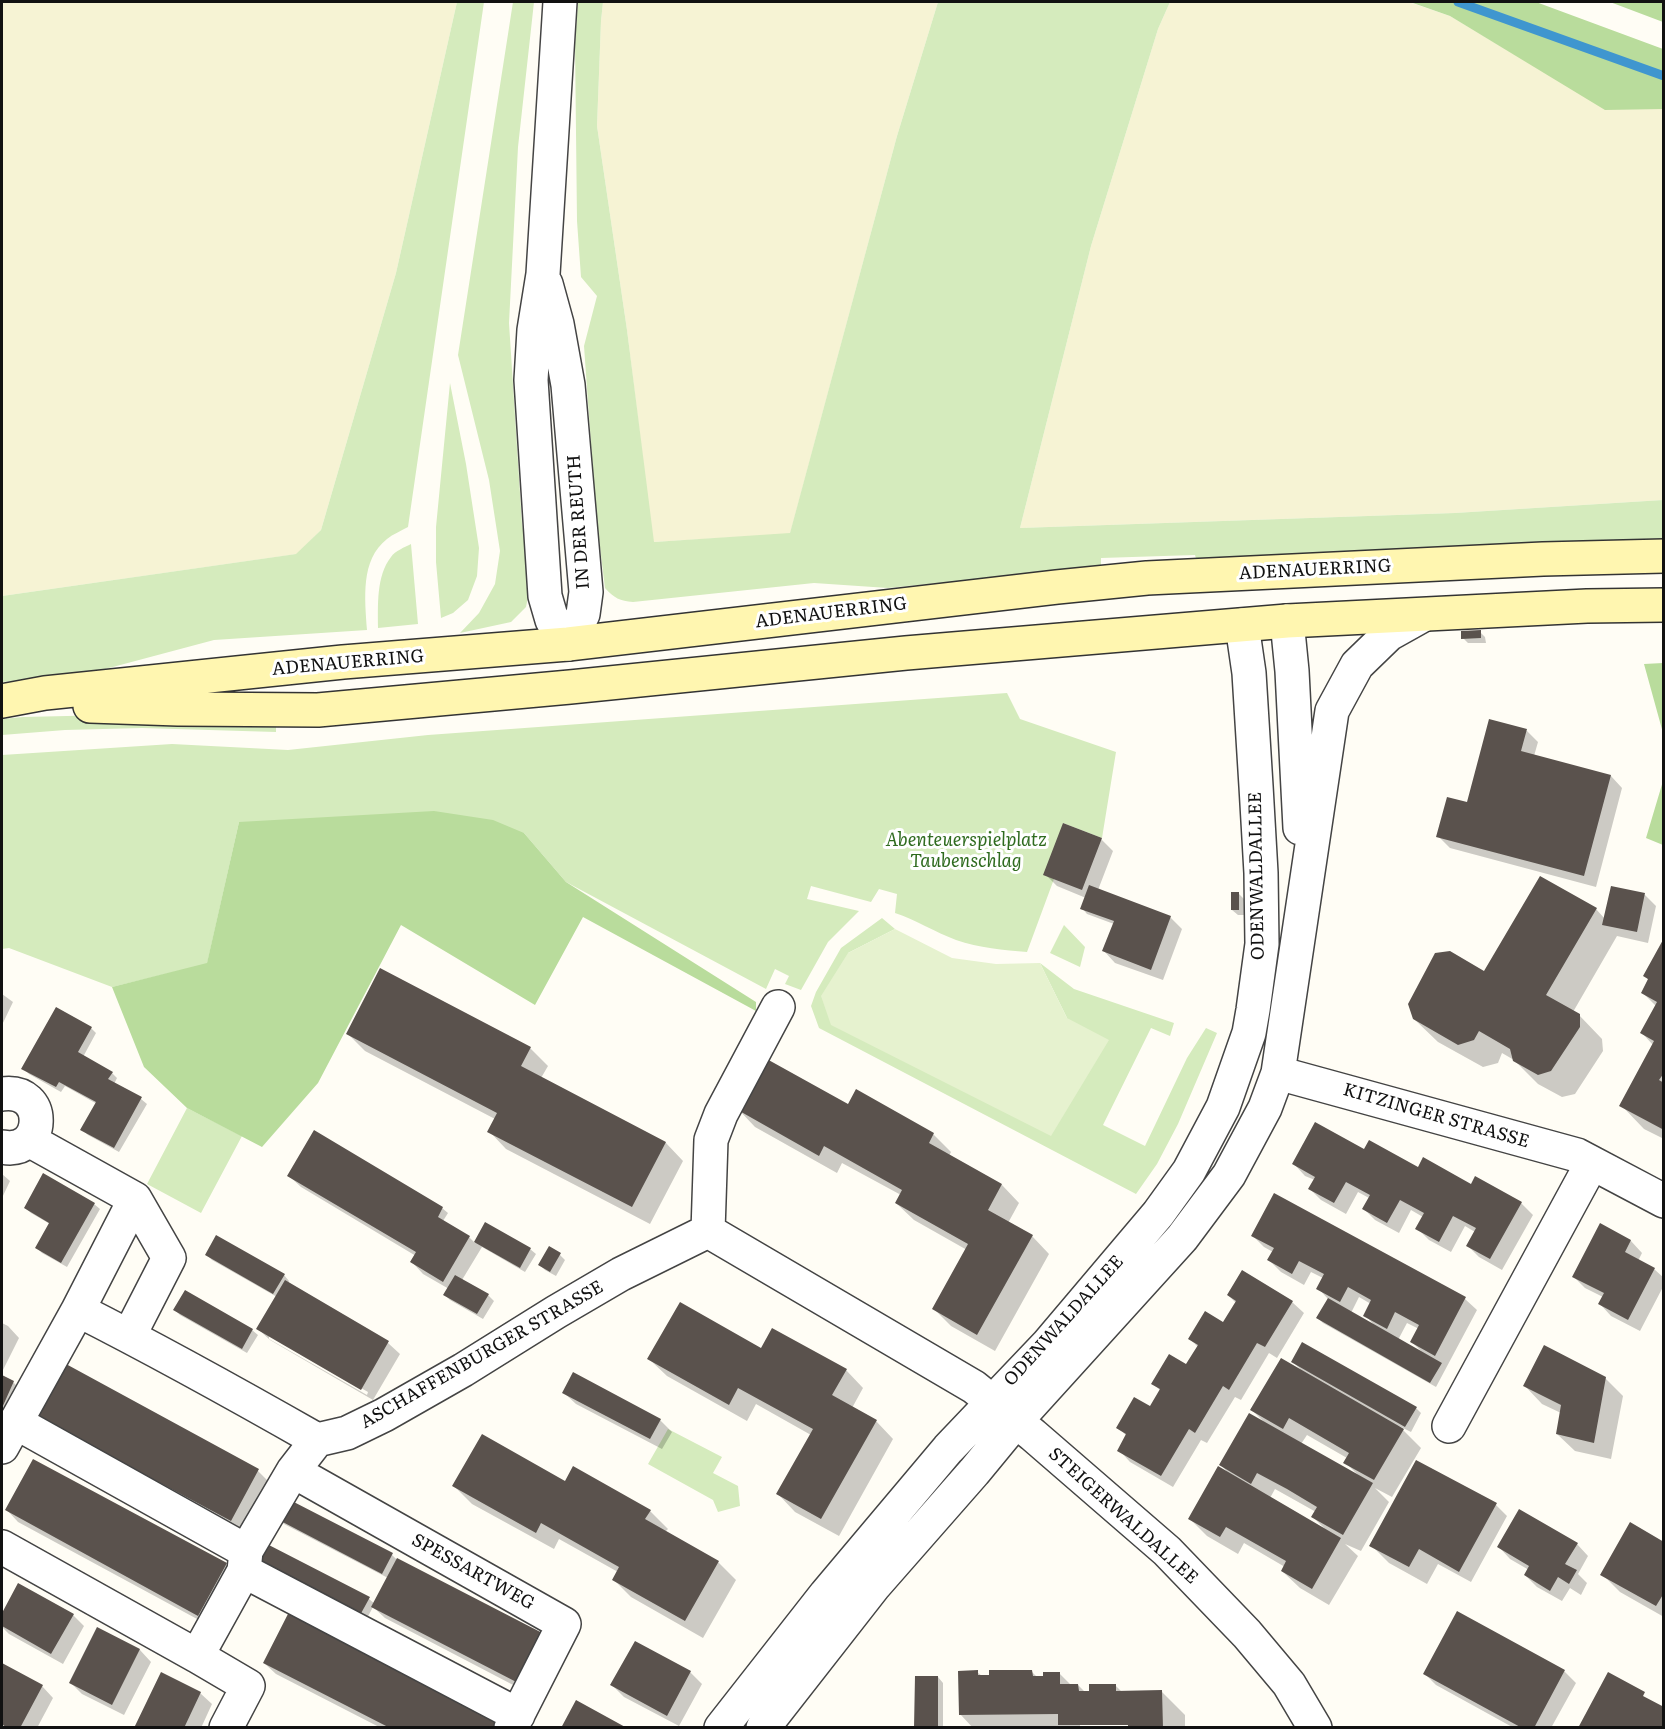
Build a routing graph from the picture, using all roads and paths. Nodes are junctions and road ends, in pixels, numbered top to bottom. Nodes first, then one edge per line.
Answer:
1 (560, 2) edge
2 (1664, 556) edge
3 (1260, 572) junction
4 (1664, 605) edge
5 (1423, 615) junction
6 (1287, 621) junction
7 (1242, 625) junction
8 (568, 644) junction
9 (570, 687) junction
10 (2, 701) edge
11 (2, 706) edge
12 (1304, 898) junction
13 (778, 1007) dead end
14 (1278, 1073) junction
15 (2, 1095) edge
16 (15, 1143) edge
17 (1592, 1163) junction
18 (135, 1199) junction
19 (1664, 1201) edge
20 (708, 1232) junction
21 (78, 1310) junction
22 (129, 1336) junction
23 (1004, 1411) junction
24 (1449, 1426) dead end
25 (8, 1435) edge
26 (317, 1440) junction
27 (293, 1470) junction
28 (3, 1550) edge
29 (245, 1561) junction
30 (197, 1656) junction
31 (514, 1721) edge
32 (226, 1728) edge
33 (721, 1728) edge
34 (762, 1728) edge
35 (1315, 1728) edge

1 - 8 street
2 - 3 main road, ADENAUERRING
3 - 6 main road
3 - 7 main road
3 - 8 main road, ADENAUERRING
4 - 5 main road
5 - 6 main road
5 - 12 street, ODENWALDALLEE
6 - 7 main road
6 - 12 street, ODENWALDALLEE
7 - 9 main road
7 - 23 street, ODENWALDALLEE
8 - 9 main road
8 - 10 main road, ADENAUERRING
9 - 11 main road
12 - 14 street, ODENWALDALLEE
13 - 20 street
14 - 17 street, KITZINGER STRASSE
14 - 23 street, ODENWALDALLEE
15 - 16 street
16 - 18 street
17 - 19 street, KITZINGER STRASSE
17 - 24 street
18 - 21 street
18 - 22 street
20 - 23 street
20 - 26 street, ASCHAFFENBURGER STRASSE
21 - 22 street
21 - 25 street, SPESSARTWEG
22 - 26 street
23 - 33 street, ODENWALDALLEE
23 - 34 street, ODENWALDALLEE
23 - 35 street, STEIGERWALDALLEE
25 - 29 street, SPESSARTWEG
26 - 27 street
27 - 29 street
27 - 31 street, SPESSARTWEG
28 - 30 street
29 - 30 street
29 - 31 street, SPESSARTWEG
30 - 32 street

